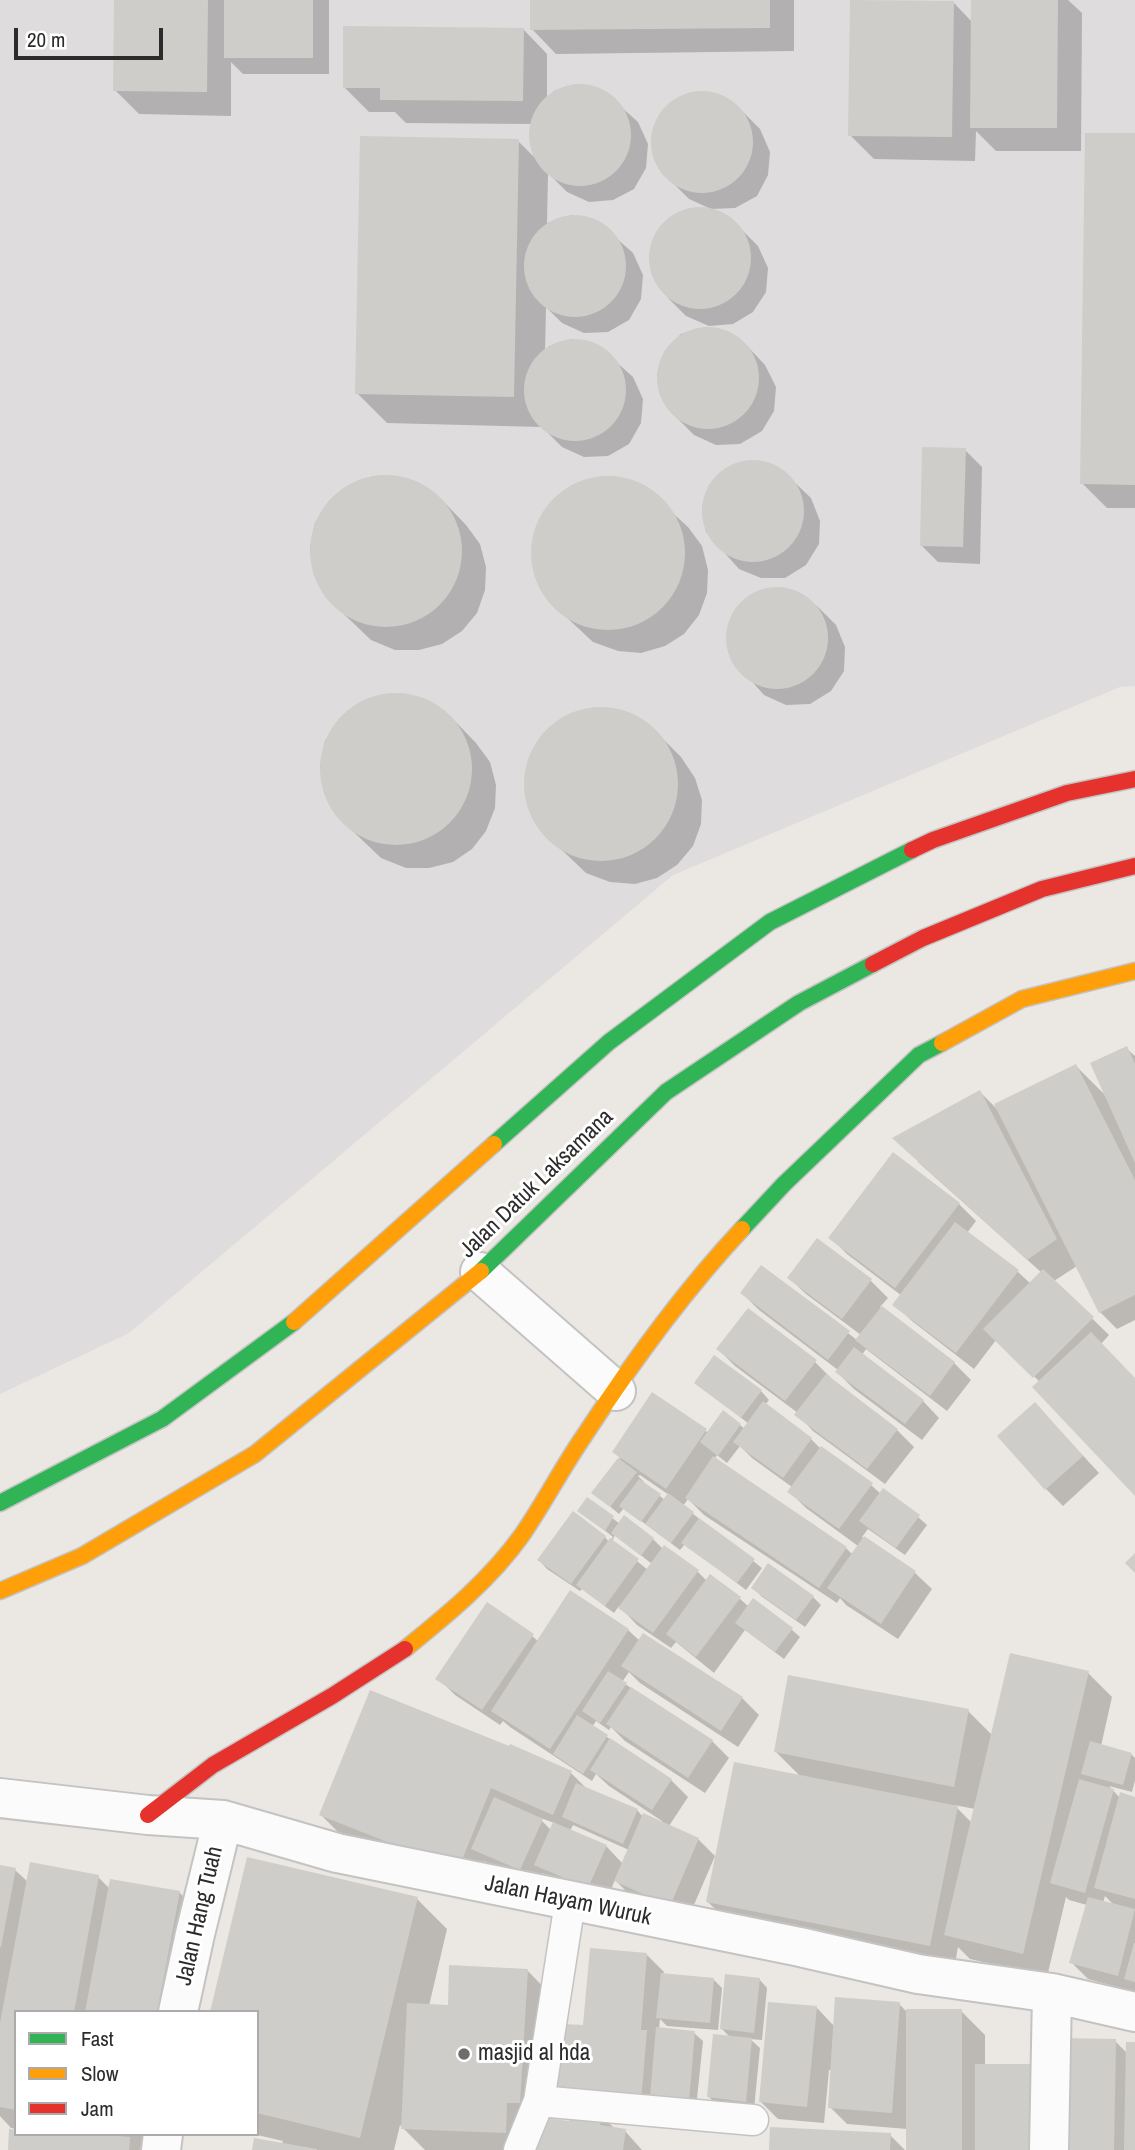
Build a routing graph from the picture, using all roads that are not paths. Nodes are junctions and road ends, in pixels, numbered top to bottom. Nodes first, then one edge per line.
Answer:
1 (1135, 779) edge
2 (1135, 866) edge
3 (1135, 971) edge
4 (480, 1272) junction
5 (616, 1391) junction
6 (0, 1503) edge
7 (0, 1591) edge
8 (0, 1798) edge
9 (148, 1815) junction
10 (223, 1819) junction
11 (570, 1902) junction
12 (1052, 1993) junction
13 (178, 2010) edge
14 (1135, 2012) edge
15 (539, 2101) junction
16 (753, 2120) dead end
17 (519, 2150) edge
18 (1049, 2150) edge

1 - 6 main road
2 - 4 main road, Jalan Datuk Laksamana
3 - 5 main road
4 - 5 street
4 - 7 main road, Jalan Datuk Laksamana
5 - 9 main road
8 - 9 street, Jalan Hayam Wuruk
9 - 10 street, Jalan Hayam Wuruk
10 - 11 street, Jalan Hayam Wuruk
10 - 13 street, Jalan Hang Tuah
11 - 12 street, Jalan Hayam Wuruk
11 - 15 lane
12 - 14 street, Jalan Hayam Wuruk
12 - 18 street
15 - 16 lane
15 - 17 lane

